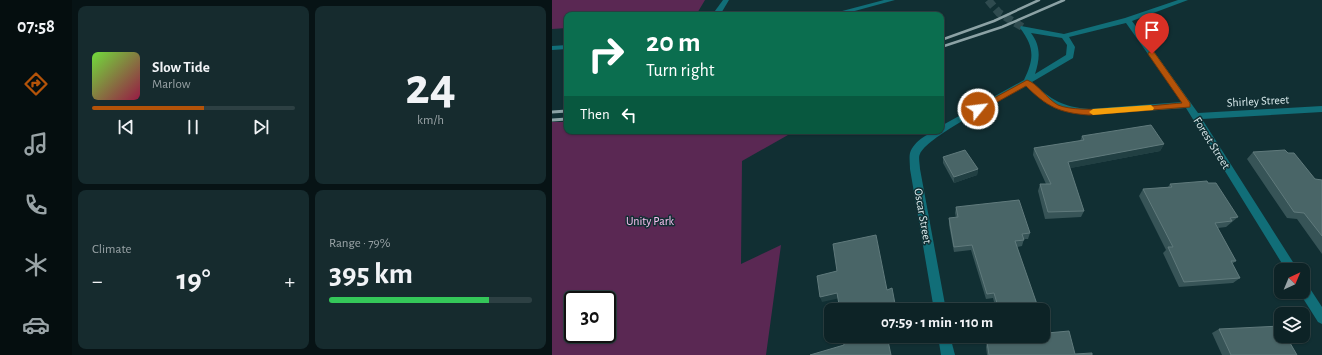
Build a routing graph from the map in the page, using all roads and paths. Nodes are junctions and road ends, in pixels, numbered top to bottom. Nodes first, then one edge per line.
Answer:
1 (726, 0) edge
2 (861, 0) edge
3 (892, 0) edge
4 (1185, 0) edge
5 (859, 8) junction
6 (718, 12) edge
7 (843, 12) edge
8 (1128, 20) junction
9 (1064, 36) junction
10 (564, 47) edge
11 (552, 48) edge
12 (1027, 82) junction
13 (1188, 105) junction
14 (1322, 109) edge
15 (1196, 116) junction
16 (944, 128) edge
17 (935, 134) edge
18 (1288, 263) edge
19 (1310, 299) edge
20 (939, 303) edge
21 (1322, 318) edge
22 (945, 343) edge
23 (948, 355) edge

1 - 6 street
2 - 5 street
3 - 5 street
4 - 8 street
5 - 7 street
8 - 9 street
8 - 13 street, Forest Street
9 - 12 street, Oscar Street
9 - 12 street
10 - 11 street
12 - 13 street
12 - 16 street, Oscar Street
13 - 15 street, Forest Street
14 - 15 street, Shirley Street
15 - 18 street, Forest Street
17 - 20 street, Oscar Street
19 - 21 street
22 - 23 street

